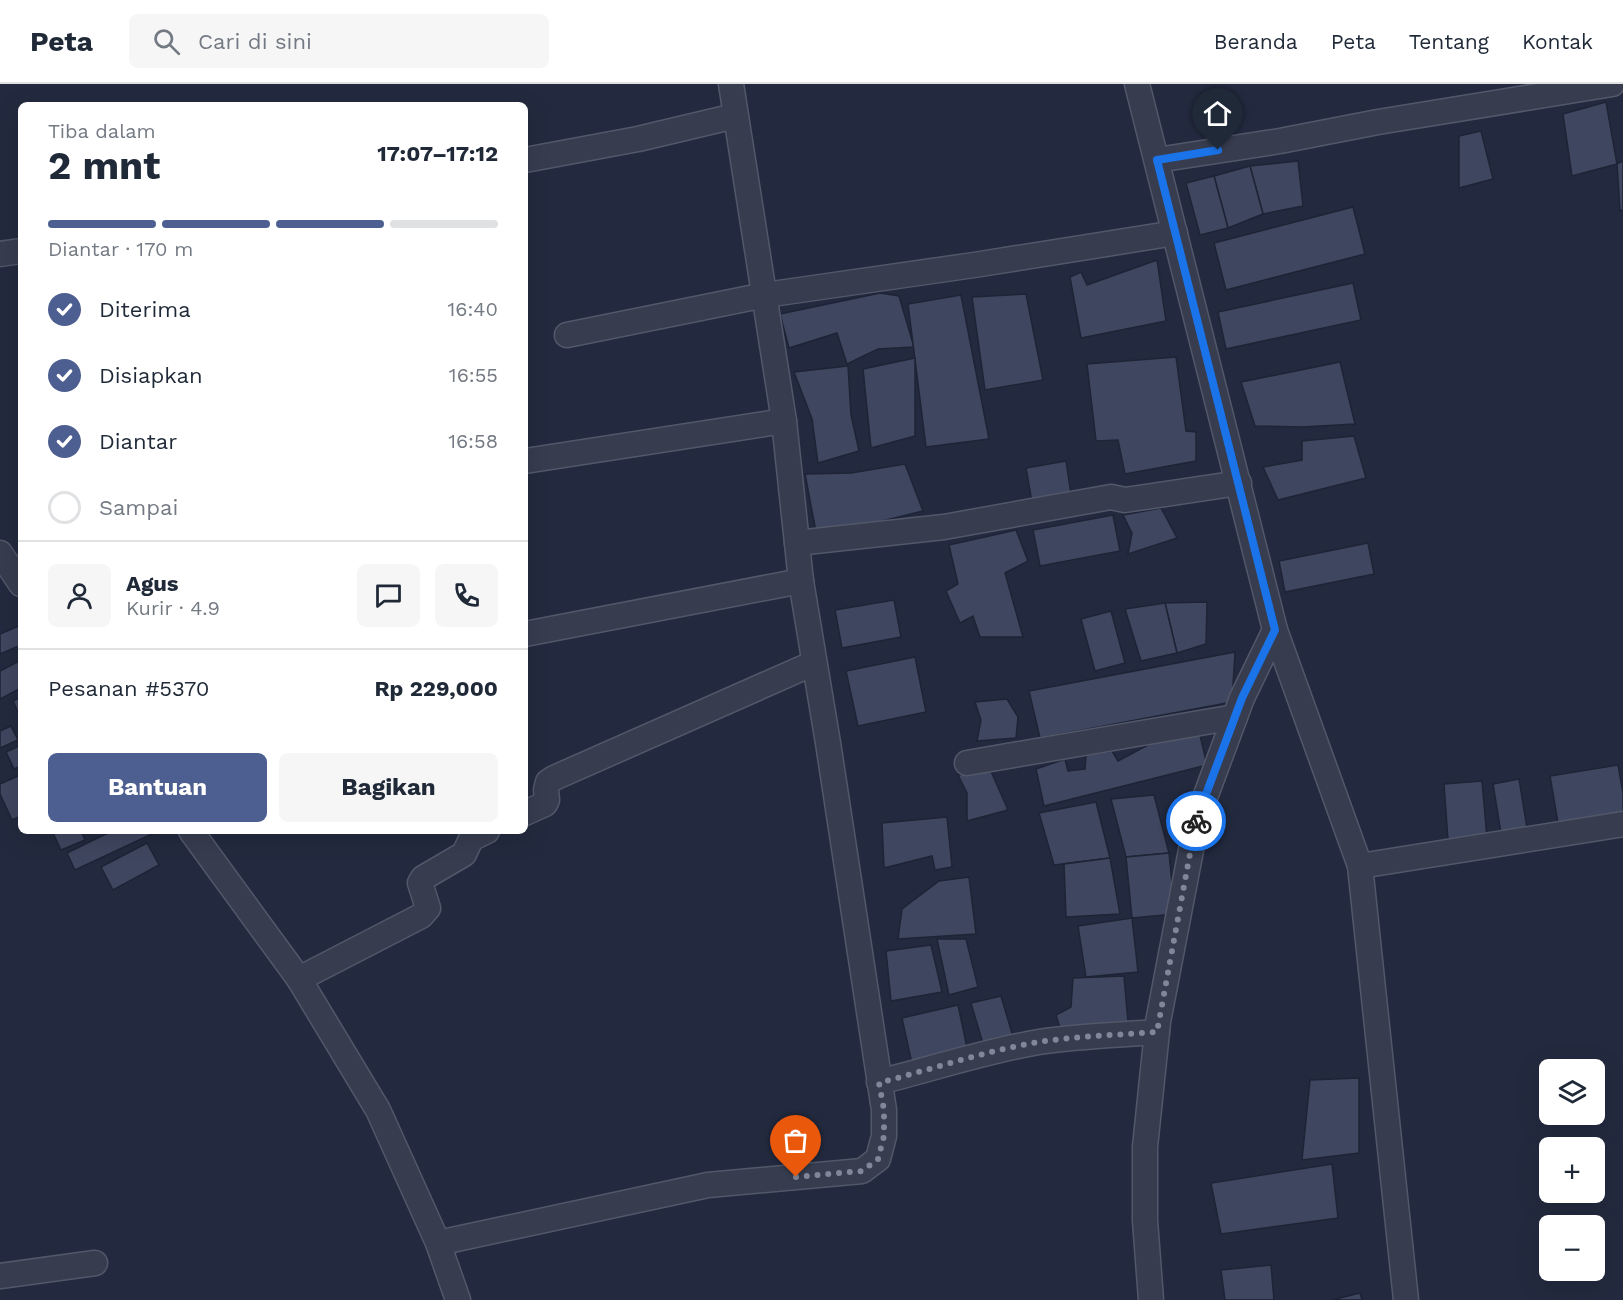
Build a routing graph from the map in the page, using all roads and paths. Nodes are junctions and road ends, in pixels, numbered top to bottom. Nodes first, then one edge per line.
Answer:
1 (731, 84) edge
2 (1137, 84) edge
3 (1612, 84) edge
4 (735, 116) junction
5 (528, 159) edge
6 (1157, 160) junction
7 (1175, 233) junction
8 (18, 251) edge
9 (0, 254) edge
10 (765, 296) junction
11 (567, 335) dead end
12 (784, 421) junction
13 (528, 461) edge
14 (1239, 483) junction
15 (797, 543) junction
16 (0, 553) edge
17 (18, 580) edge
18 (801, 581) junction
19 (1275, 630) junction
20 (528, 633) edge
21 (814, 663) junction
22 (1235, 717) junction
23 (967, 763) dead end
24 (528, 812) edge
25 (1623, 824) edge
26 (194, 834) edge
27 (481, 834) edge
28 (1360, 866) junction
29 (298, 979) junction
30 (1157, 1032) junction
31 (879, 1083) junction
32 (438, 1243) junction
33 (95, 1263) dead end
34 (0, 1276) edge
35 (458, 1300) edge
36 (1151, 1300) edge
37 (1406, 1300) edge

1 - 4 street
2 - 6 street
3 - 6 street
4 - 5 street
4 - 10 street
6 - 7 street
7 - 10 street
7 - 14 street
8 - 9 street
10 - 11 street
10 - 12 street
12 - 13 street
12 - 15 street
14 - 15 street
14 - 19 street
15 - 18 street
16 - 17 street
18 - 20 street
18 - 21 street
19 - 22 street
19 - 28 street
21 - 24 street
21 - 31 street
22 - 23 street
22 - 30 street
25 - 28 street
26 - 29 street
27 - 29 street
28 - 37 street
29 - 32 street
30 - 31 street
30 - 36 street
31 - 32 street
32 - 35 street
33 - 34 street

